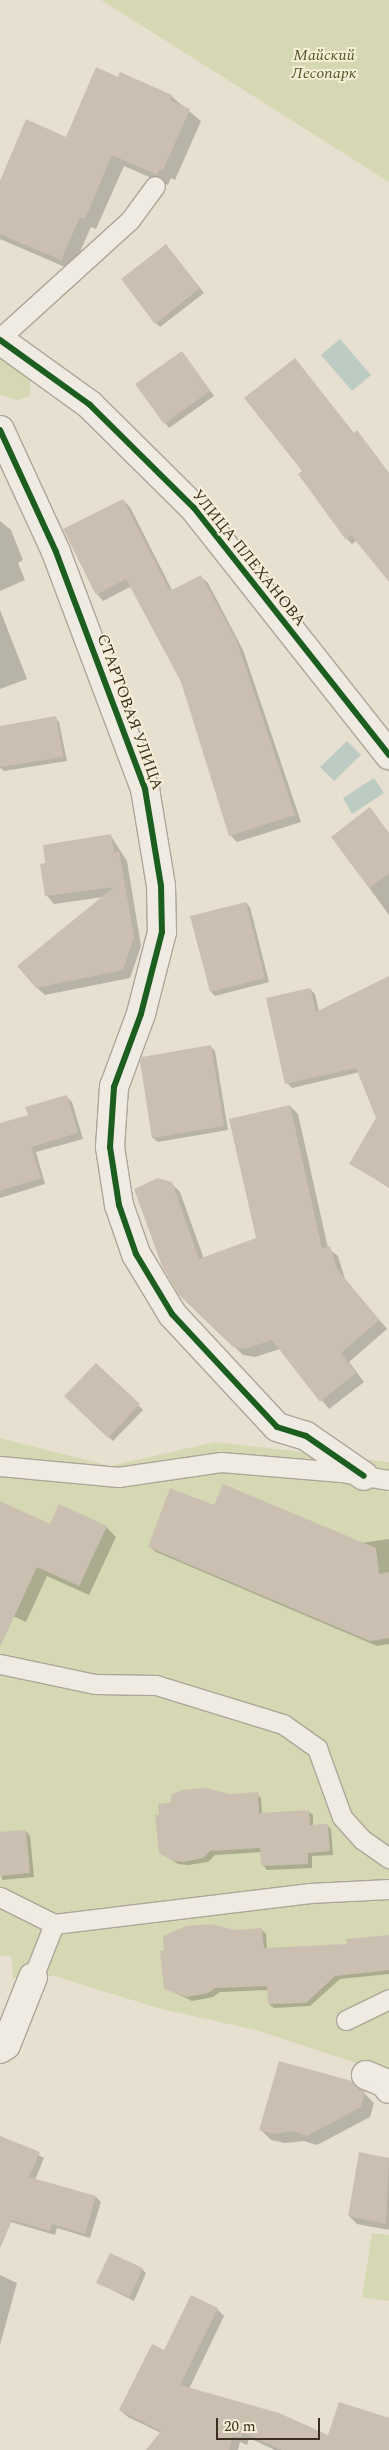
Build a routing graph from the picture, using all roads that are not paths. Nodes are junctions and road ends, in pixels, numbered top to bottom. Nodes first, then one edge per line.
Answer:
1 (155, 186) dead end
2 (0, 339) edge
3 (0, 430) edge
4 (389, 755) edge
5 (0, 1466) edge
6 (377, 1478) edge
7 (0, 1664) edge
8 (389, 1858) edge
9 (389, 1889) edge
10 (0, 1897) edge
11 (54, 1924) junction
12 (33, 1977) joint
13 (389, 1999) edge
14 (346, 2020) dead end
15 (0, 2049) edge

1 - 2 lane
2 - 4 street, УЛИЦА ПЛЕХАНОВА
3 - 6 street, СТАРТОВАЯ УЛИЦА
5 - 6 lane
7 - 8 lane
9 - 11 lane
10 - 11 lane
11 - 12 lane
12 - 15 street
13 - 14 lane

